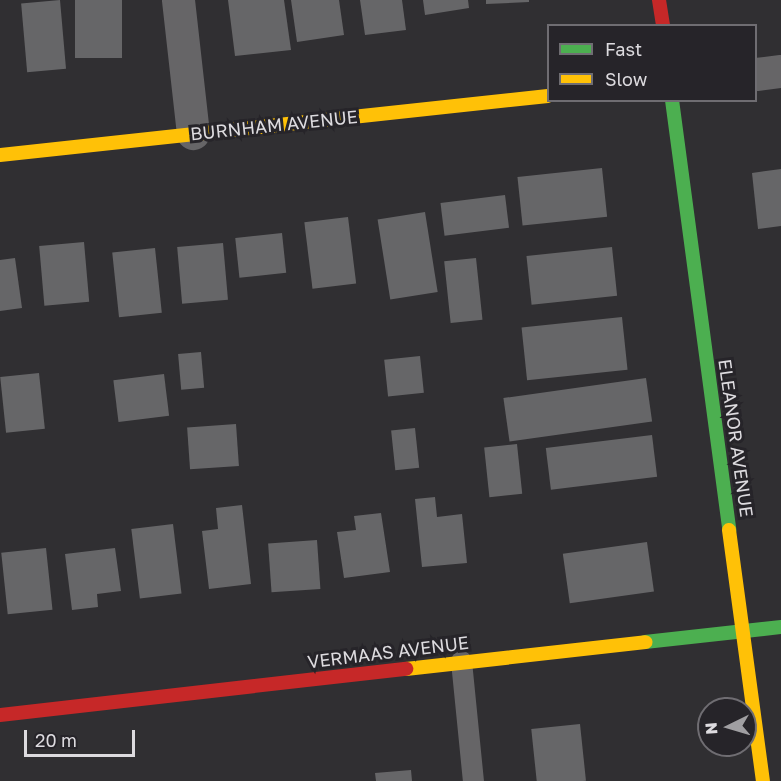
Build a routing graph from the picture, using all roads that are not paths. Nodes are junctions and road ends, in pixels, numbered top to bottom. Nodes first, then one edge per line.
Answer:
1 (178, 0) edge
2 (659, 0) edge
3 (663, 24) edge
4 (781, 71) edge
5 (757, 74) edge
6 (547, 96) edge
7 (672, 102) edge
8 (193, 133) junction
9 (0, 155) edge
10 (781, 627) edge
11 (744, 632) junction
12 (460, 662) junction
13 (0, 715) edge
14 (473, 781) edge
15 (763, 781) edge

1 - 8 street
2 - 3 street
4 - 5 street
6 - 8 street, BURNHAM AVENUE
7 - 11 street, ELEANOR AVENUE
8 - 9 street, BURNHAM AVENUE
10 - 11 street, VERMAAS AVENUE
11 - 12 street, VERMAAS AVENUE
11 - 15 street, ELEANOR AVENUE
12 - 13 street, VERMAAS AVENUE
12 - 14 lane

